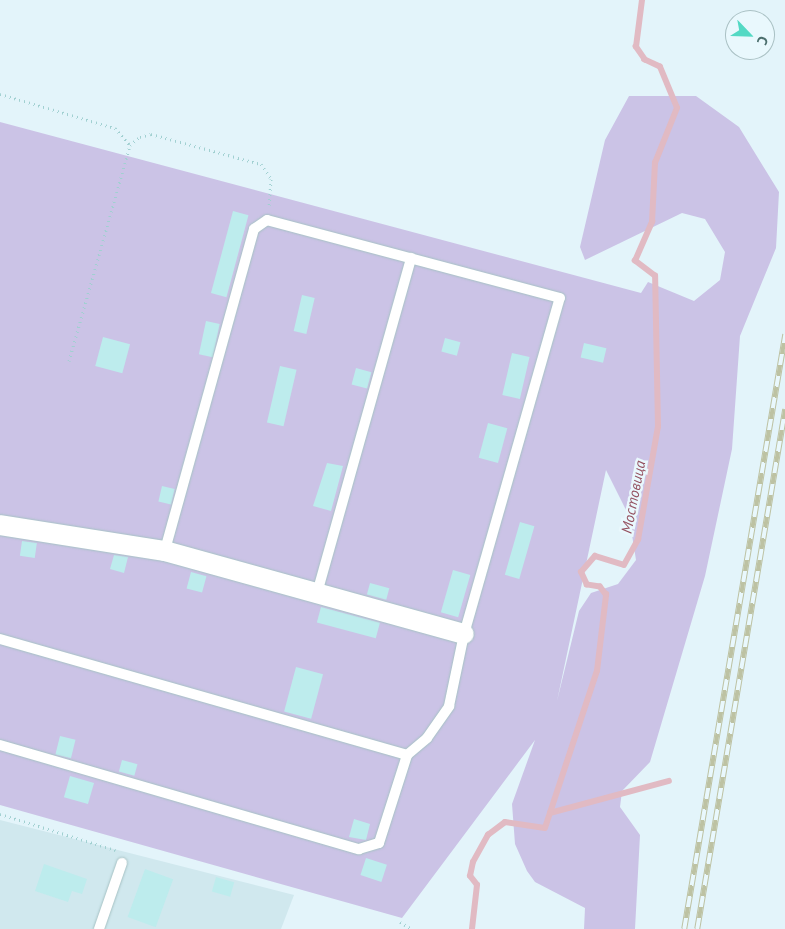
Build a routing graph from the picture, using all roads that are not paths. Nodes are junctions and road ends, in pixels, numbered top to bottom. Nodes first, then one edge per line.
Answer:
1 (411, 258) junction
2 (0, 525) edge
3 (165, 552) junction
4 (317, 593) junction
5 (464, 634) junction
6 (0, 638) edge
7 (0, 745) edge
8 (407, 754) junction
9 (122, 864) road end
10 (99, 929) edge

1 - 3 lane
1 - 4 lane
1 - 5 lane
2 - 3 street
3 - 4 street
4 - 5 street
5 - 8 lane
6 - 8 lane
7 - 8 lane
9 - 10 lane

